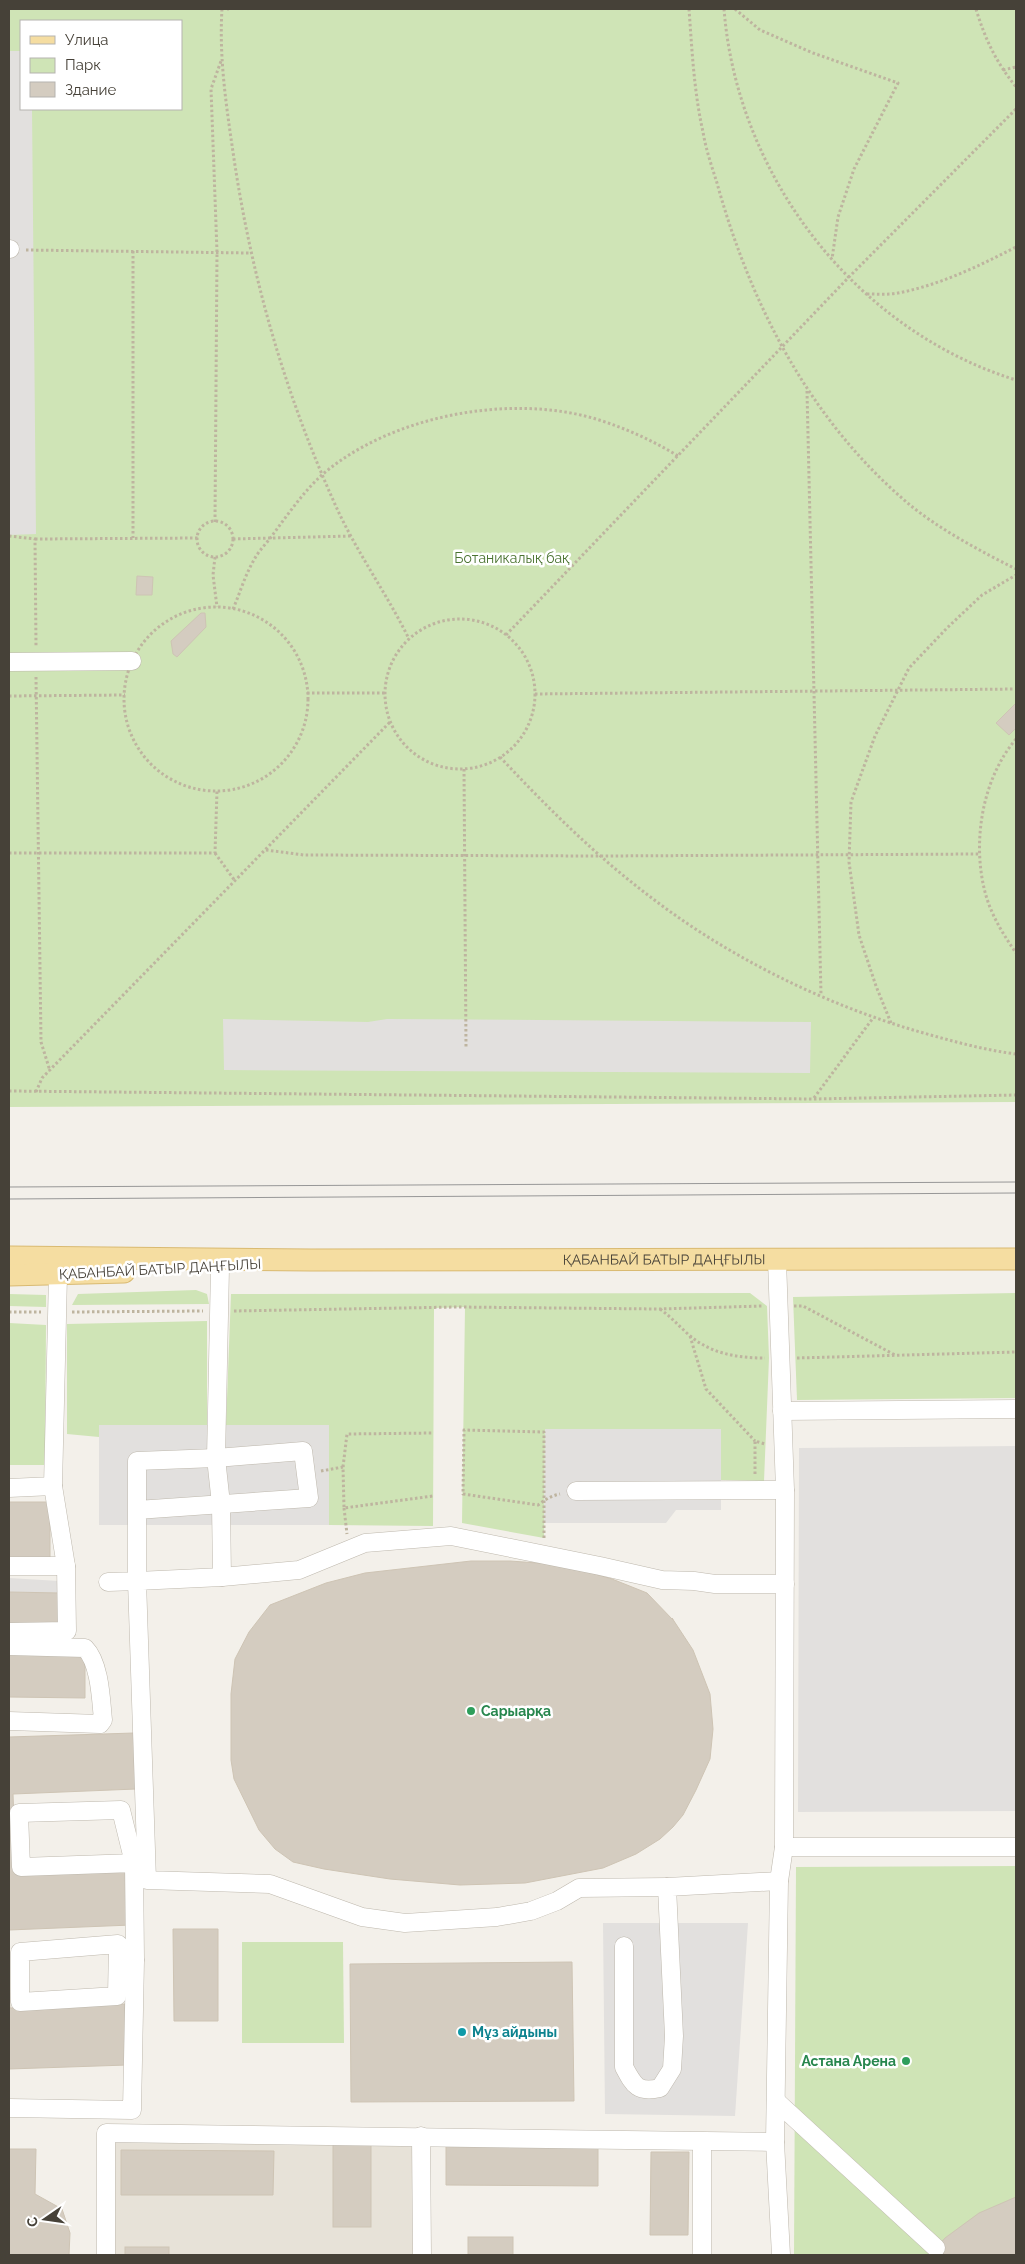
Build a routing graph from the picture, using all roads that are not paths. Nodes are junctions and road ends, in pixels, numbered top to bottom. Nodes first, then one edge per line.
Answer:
1 (132, 661) road end
2 (9, 662) edge
3 (9, 1257) edge
4 (1016, 1259) edge
5 (312, 1260) junction
6 (777, 1260) junction
7 (220, 1268) junction
8 (9, 1275) edge
9 (58, 1275) junction
10 (1016, 1409) edge
11 (782, 1411) junction
12 (216, 1458) junction
13 (53, 1486) junction
14 (9, 1488) edge
15 (785, 1490) junction
16 (576, 1491) road end
17 (221, 1504) junction
18 (137, 1510) junction
19 (9, 1566) edge
20 (66, 1566) junction
21 (222, 1577) junction
22 (137, 1581) junction
23 (108, 1582) dead end
24 (785, 1584) junction
25 (9, 1632) edge
26 (9, 1646) edge
27 (9, 1721) edge
28 (784, 1847) junction
29 (1016, 1847) edge
30 (134, 1863) junction
31 (779, 1881) junction
32 (667, 1888) junction
33 (118, 1944) junction
34 (624, 1946) dead end
35 (136, 1960) junction
36 (776, 2101) junction
37 (9, 2108) edge
38 (422, 2136) junction
39 (702, 2142) junction
40 (775, 2142) junction
41 (936, 2248) dead end
42 (106, 2255) edge
43 (422, 2255) edge
44 (702, 2255) edge
45 (781, 2255) edge

1 - 2 lane
3 - 5 main road, ҚАБАНБАЙ БАТЫР ДАҢҒЫЛЫ
4 - 6 main road, ҚАБАНБАЙ БАТЫР ДАҢҒЫЛЫ
5 - 6 main road, ҚАБАНБАЙ БАТЫР ДАҢҒЫЛЫ
5 - 7 main road, ҚАБАНБАЙ БАТЫР ДАҢҒЫЛЫ
6 - 11 lane
7 - 9 main road, ҚАБАНБАЙ БАТЫР ДАҢҒЫЛЫ
7 - 12 lane
8 - 9 main road, ҚАБАНБАЙ БАТЫР ДАҢҒЫЛЫ
9 - 13 lane
10 - 11 lane
11 - 15 lane
12 - 17 lane
12 - 17 lane
12 - 18 lane
13 - 14 lane
13 - 20 lane
15 - 16 lane
15 - 24 lane
17 - 18 lane
17 - 21 lane
18 - 22 lane
19 - 20 lane
20 - 25 lane
21 - 22 lane
21 - 24 lane
22 - 23 lane
22 - 32 lane
24 - 28 lane
26 - 27 lane
28 - 29 lane
28 - 31 lane
30 - 30 lane
30 - 35 lane
31 - 32 lane
31 - 36 lane
32 - 34 lane
33 - 33 lane
33 - 35 lane
35 - 37 lane
36 - 40 lane
36 - 41 lane
38 - 39 lane
38 - 42 lane
38 - 43 lane
39 - 40 lane
39 - 44 lane
40 - 45 lane

